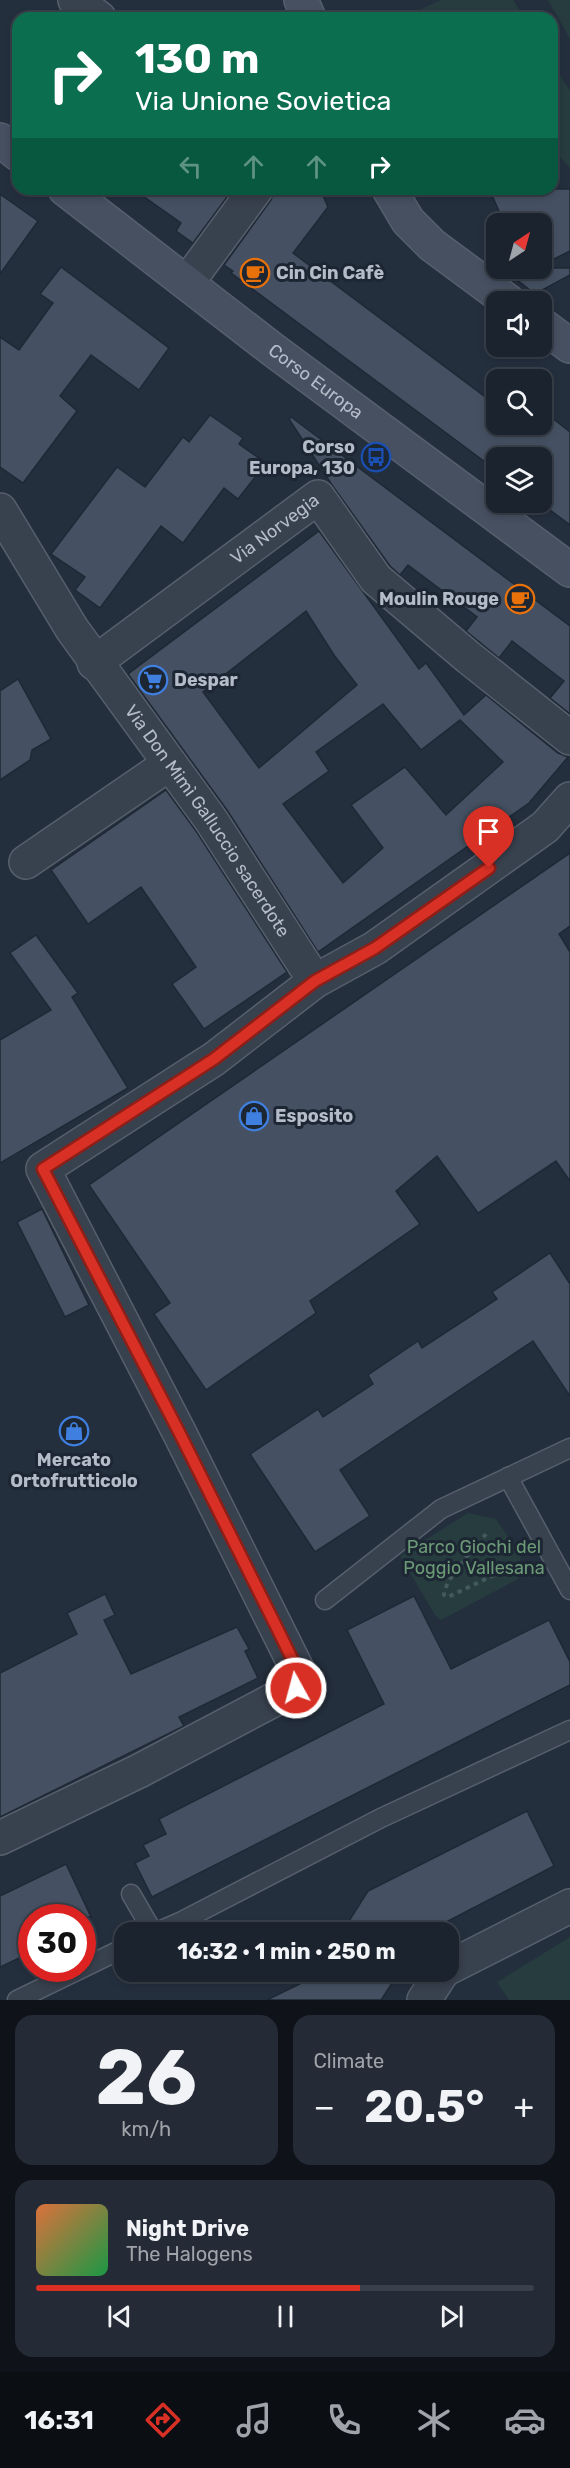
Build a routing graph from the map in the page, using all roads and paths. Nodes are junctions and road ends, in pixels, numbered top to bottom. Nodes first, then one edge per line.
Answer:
1 (75, 0) edge
2 (91, 12) edge
3 (73, 195) edge
4 (252, 195) edge
5 (393, 195) edge
6 (187, 284) junction
7 (494, 291) edge
8 (552, 332) edge
9 (570, 346) edge
10 (0, 510) edge
11 (570, 570) edge
12 (94, 663) junction
13 (570, 738) edge
14 (169, 764) junction
15 (570, 799) edge
16 (26, 862) dead end
17 (315, 981) junction
18 (570, 1448) edge
19 (508, 1477) junction
20 (486, 1534) dead end
21 (515, 1565) dead end
22 (570, 1590) edge
23 (326, 1600) dead end
24 (570, 1730) edge
25 (0, 1839) edge
26 (131, 1894) dead end
27 (570, 1906) edge
28 (147, 1922) edge
29 (180, 1922) edge
30 (114, 1953) edge
31 (459, 1962) edge
32 (436, 1982) edge
33 (17, 2000) edge
34 (424, 2000) edge

1 - 2 street
3 - 6 main road, Corso Europa
4 - 6 street
5 - 7 main road
6 - 11 main road, Corso Europa
8 - 9 main road
10 - 12 street, Via Don Mimì Galluccio sacerdote
12 - 13 street, Via Norvegia
12 - 14 street, Via Don Mimì Galluccio sacerdote
14 - 16 street
14 - 17 street, Via Don Mimì Galluccio sacerdote
15 - 17 street
17 - 25 street
18 - 19 lane
19 - 22 lane
19 - 23 lane
20 - 21 path
24 - 29 lane
26 - 28 lane
27 - 31 street
30 - 33 lane
32 - 34 street

